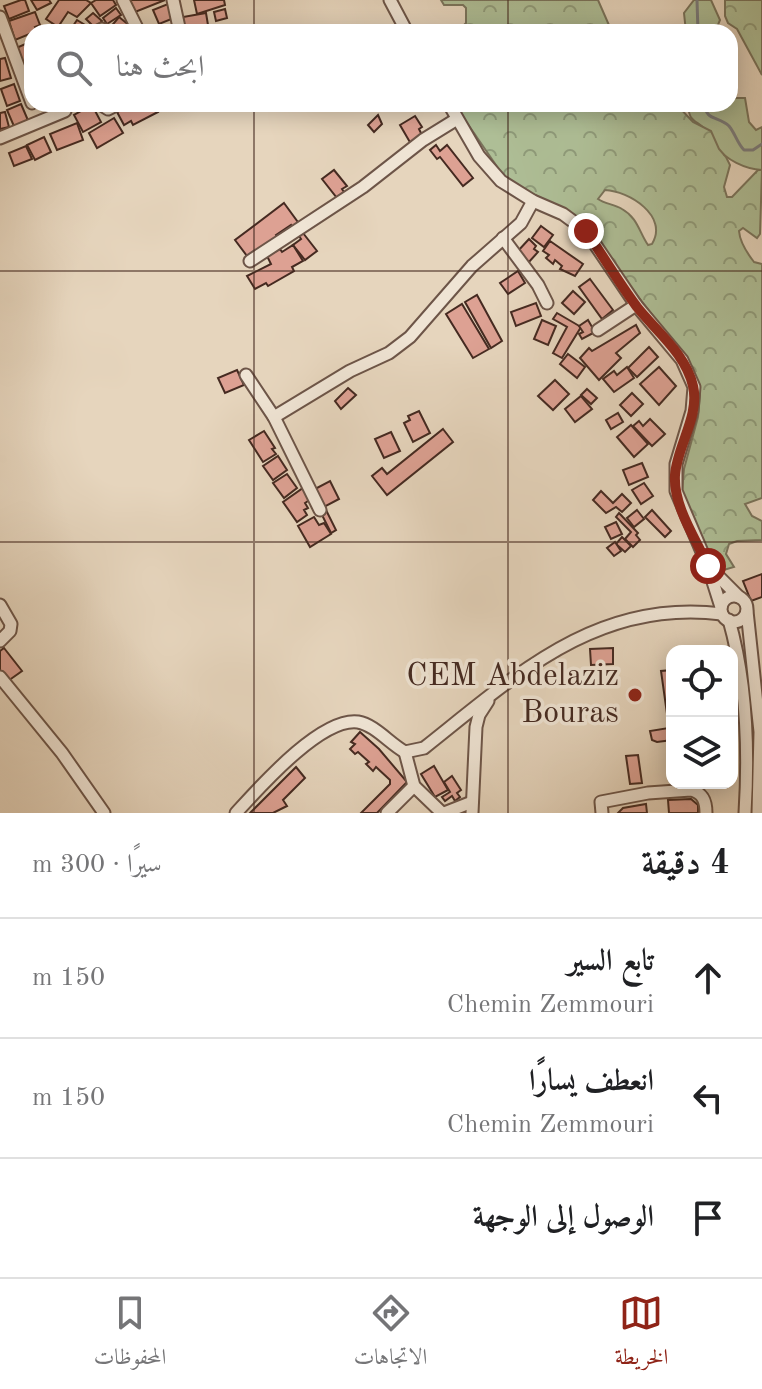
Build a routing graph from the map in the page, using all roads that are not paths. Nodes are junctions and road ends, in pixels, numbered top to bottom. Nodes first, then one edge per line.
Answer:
1 (123, 0) edge
2 (173, 0) edge
3 (390, 0) edge
4 (0, 17) edge
5 (134, 24) edge
6 (178, 24) edge
7 (403, 24) edge
8 (24, 82) edge
9 (34, 112) edge
10 (62, 112) edge
11 (453, 112) edge
12 (457, 119) junction
13 (37, 121) junction
14 (0, 138) edge
15 (533, 201) junction
16 (503, 238) junction
17 (250, 261) dead end
18 (547, 303) dead end
19 (636, 305) junction
20 (598, 330) dead end
21 (246, 375) dead end
22 (274, 417) junction
23 (320, 510) dead end
24 (708, 566) junction
25 (739, 597) junction
26 (0, 605) edge
27 (747, 611) junction
28 (724, 614) junction
29 (0, 641) edge
30 (0, 677) edge
31 (493, 693) junction
32 (405, 752) junction
33 (414, 786) junction
34 (472, 807) edge
35 (104, 813) edge
36 (236, 813) edge
37 (387, 813) edge
38 (443, 813) edge
39 (602, 813) edge
40 (706, 813) edge
41 (745, 813) edge
42 (758, 813) edge

1 - 5 street
2 - 6 street
3 - 7 street
4 - 8 street
9 - 13 street
10 - 13 street
11 - 12 street
12 - 15 street
12 - 17 street
13 - 14 street
15 - 16 street
15 - 19 street
16 - 18 street
16 - 22 street
19 - 20 street
19 - 24 street
21 - 22 street
22 - 23 street
24 - 25 street
24 - 28 street
25 - 27 street
25 - 28 street
26 - 29 street
27 - 28 street
27 - 42 street
28 - 31 street
28 - 41 street
30 - 35 street
31 - 32 street
31 - 34 street
32 - 33 street
32 - 36 street
33 - 37 street
33 - 38 street
34 - 38 street
39 - 40 street

